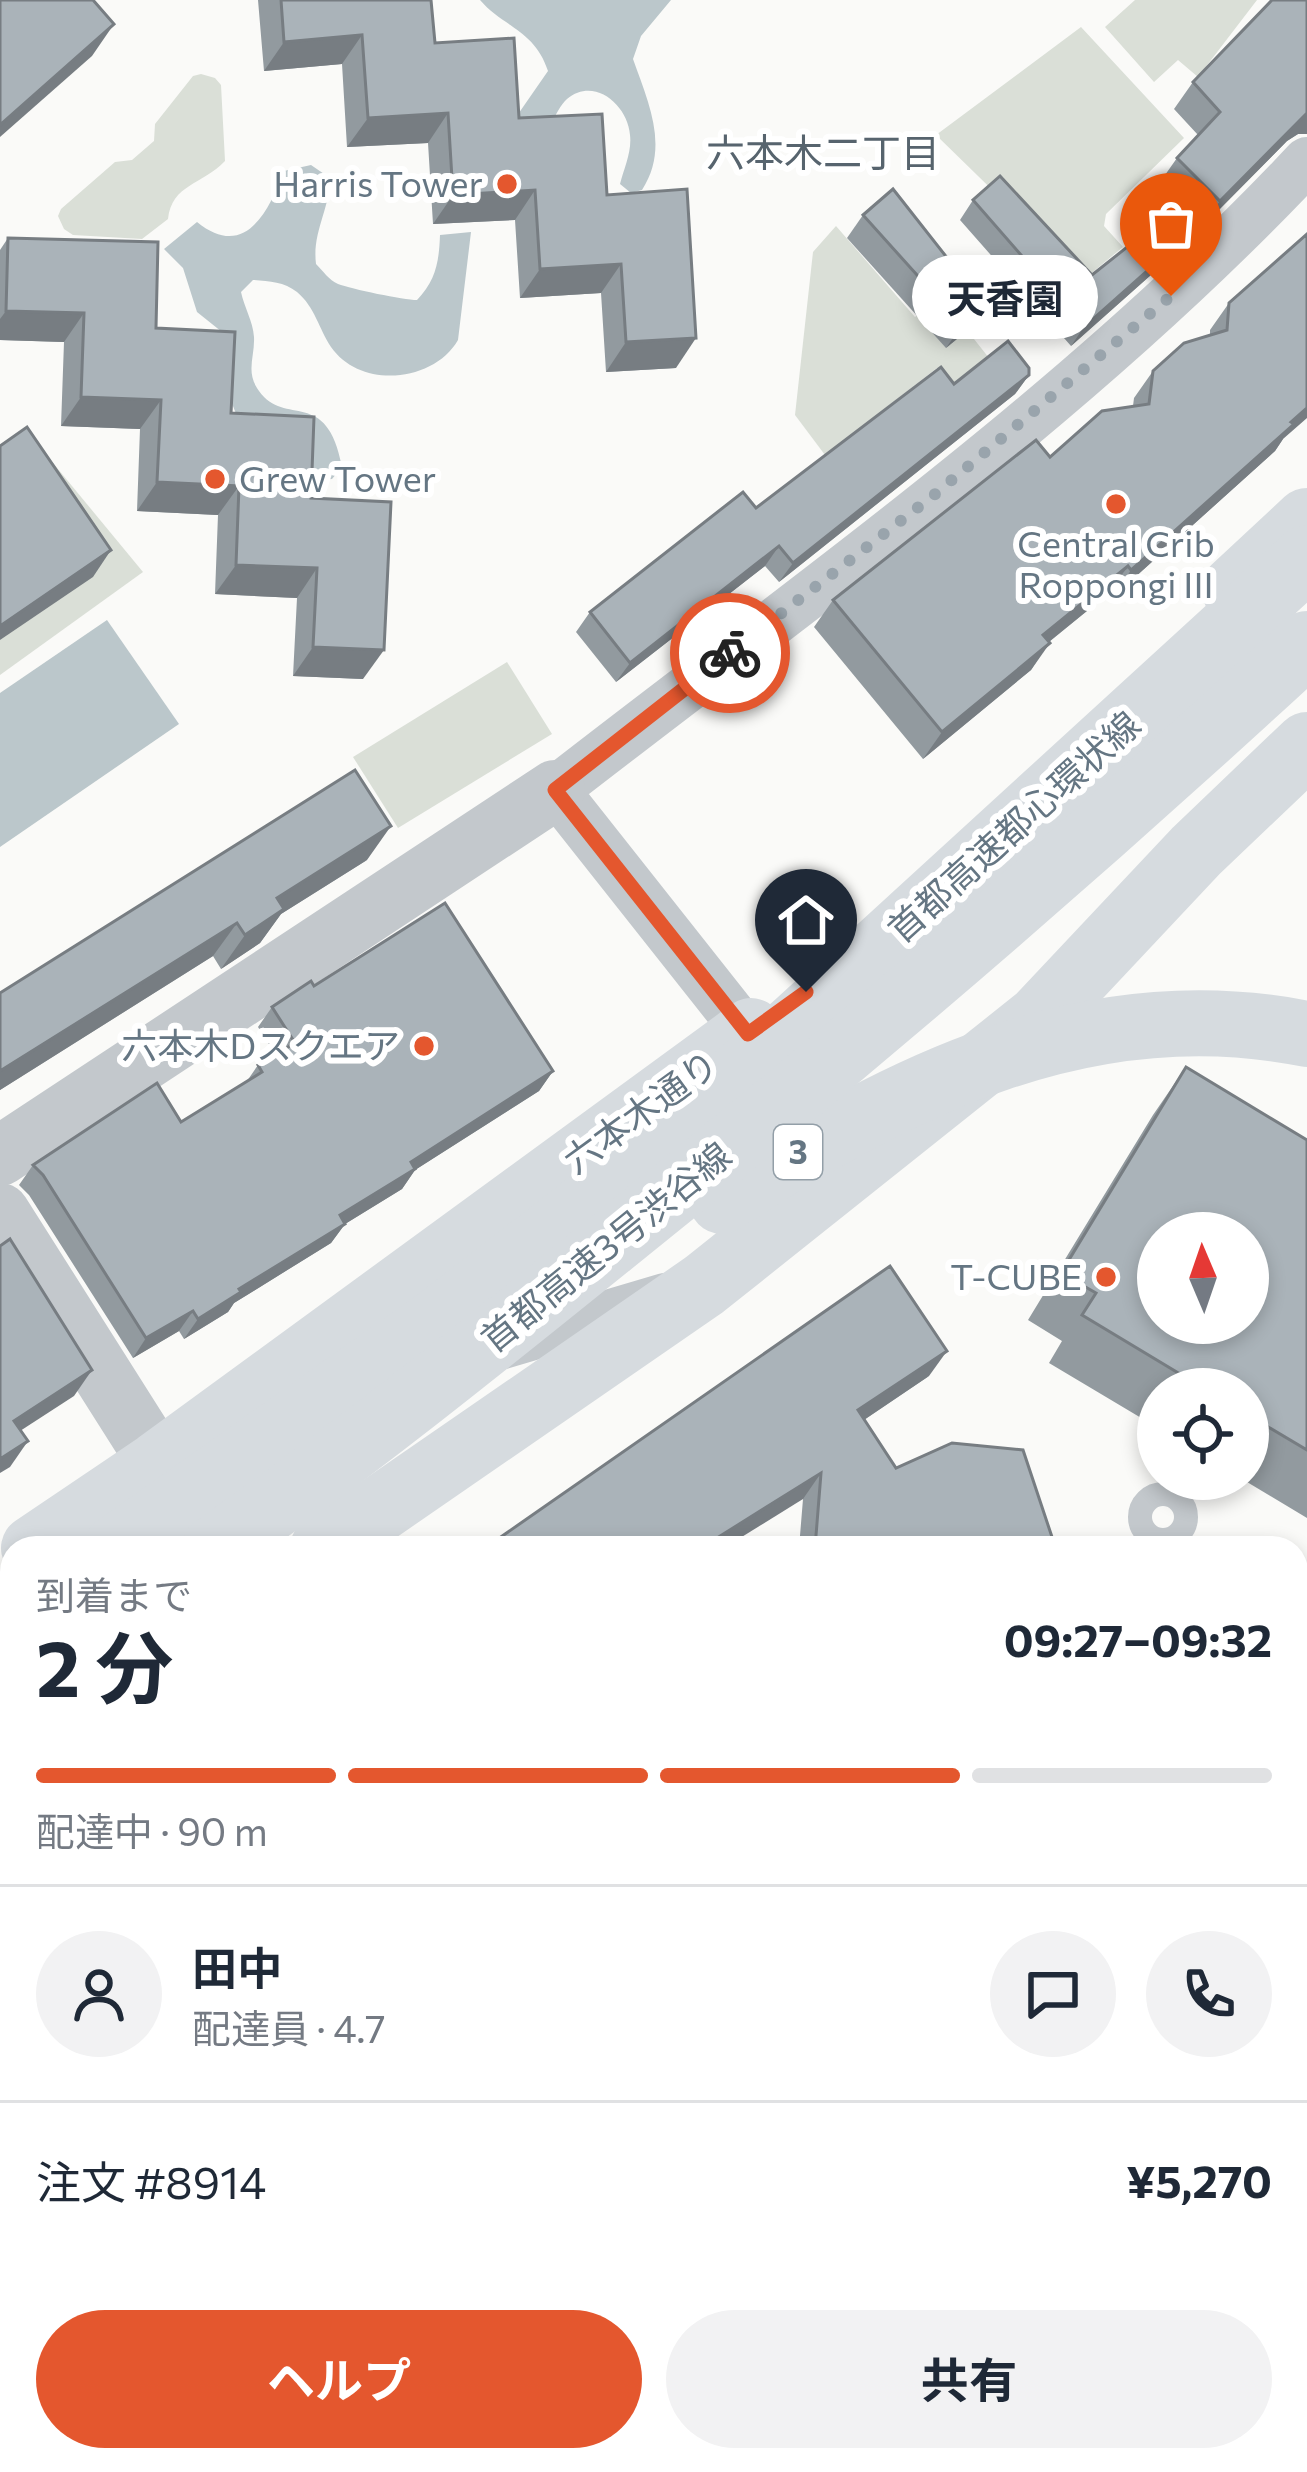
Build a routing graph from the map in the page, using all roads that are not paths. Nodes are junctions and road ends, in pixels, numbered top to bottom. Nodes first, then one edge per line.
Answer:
1 (1307, 161) edge
2 (1307, 521) edge
3 (1307, 558) edge
4 (1307, 644) edge
5 (1307, 745) edge
6 (555, 790) junction
7 (1307, 999) edge
8 (1039, 1018) junction
9 (1307, 1018) edge
10 (748, 1034) junction
11 (1307, 1034) edge
12 (0, 1156) edge
13 (0, 1213) edge
14 (704, 1285) junction
15 (440, 1320) junction
16 (353, 1451) junction
17 (157, 1465) junction
18 (52, 1536) edge
19 (133, 1536) edge
20 (207, 1536) edge
21 (232, 1536) edge
22 (340, 1536) edge

1 - 6 street
2 - 10 main road, 六本木通り
3 - 15 main road, 首都高速都心環状線
4 - 16 main road, 首都高速3号渋谷線 / 3
5 - 8 main road
6 - 10 street
6 - 12 street
7 - 15 main road
8 - 9 main road
8 - 14 main road
10 - 17 main road, 六本木通り
11 - 16 main road, 3
13 - 17 street
14 - 17 street
14 - 22 main road
15 - 19 main road, 首都高速3号渋谷線
16 - 21 main road, 首都高速3号渋谷線 / 3
17 - 18 main road, 六本木通り
17 - 20 street

